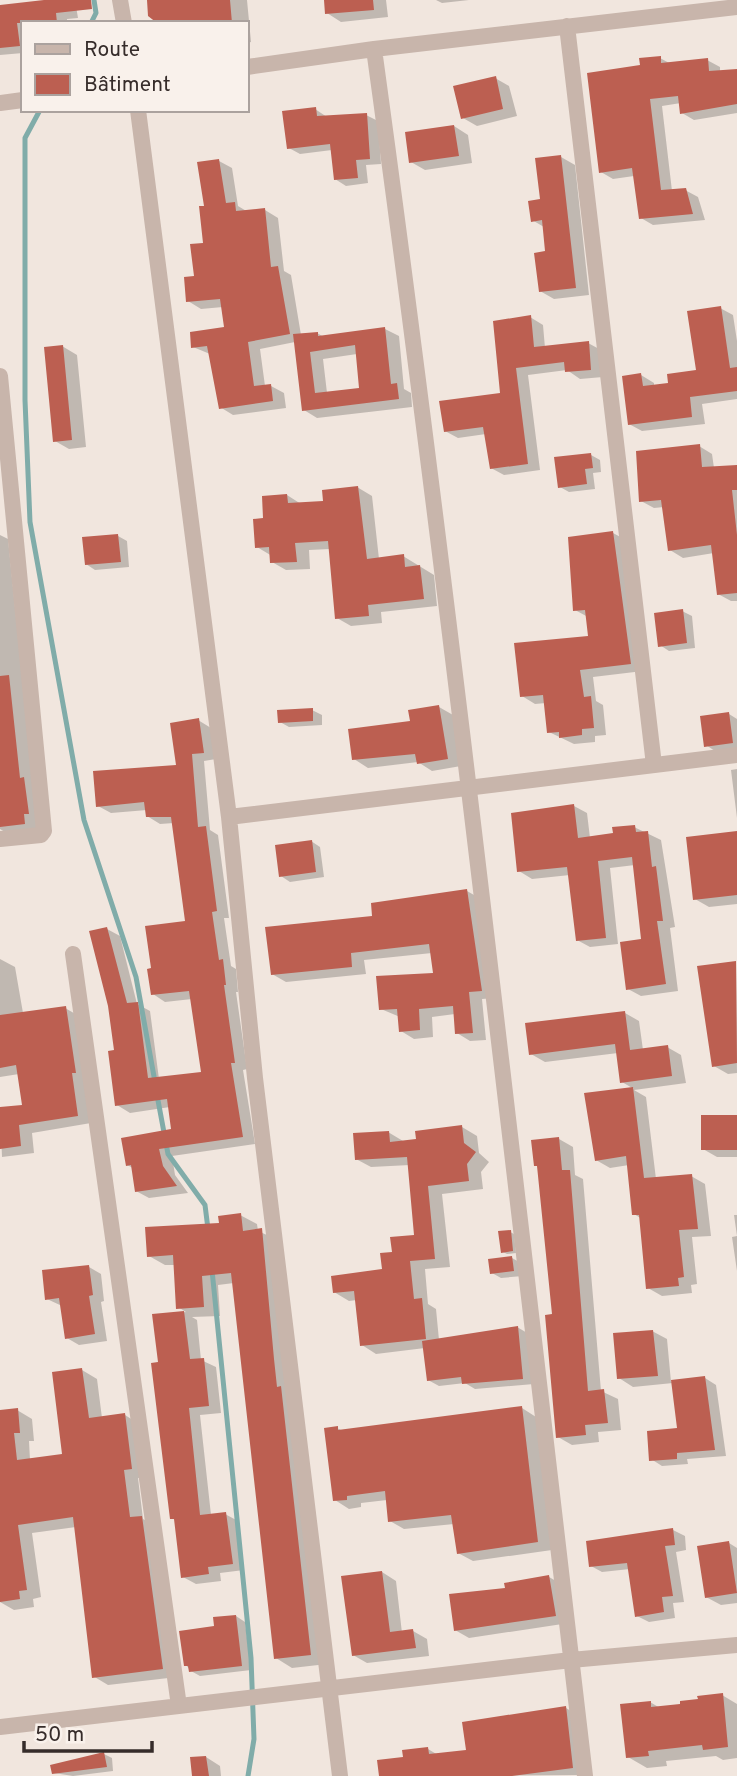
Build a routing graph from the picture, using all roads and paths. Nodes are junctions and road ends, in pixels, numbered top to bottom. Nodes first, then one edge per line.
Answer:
1 (120, 0) edge
2 (737, 7) edge
3 (124, 21) edge
4 (567, 26) junction
5 (374, 49) junction
6 (248, 67) edge
7 (21, 100) edge
8 (0, 103) edge
9 (138, 112) edge
10 (0, 376) edge
11 (737, 755) edge
12 (654, 765) junction
13 (471, 788) junction
14 (229, 817) junction
15 (0, 839) edge
16 (73, 954) dead end
17 (737, 1645) edge
18 (571, 1660) junction
19 (330, 1691) junction
20 (179, 1706) junction
21 (0, 1727) edge
22 (340, 1776) edge
23 (585, 1776) edge

1 - 3 street
2 - 4 street
4 - 5 street
4 - 12 street
5 - 6 street
5 - 13 street
7 - 8 street
9 - 14 street
10 - 15 street
11 - 12 street
12 - 13 street
13 - 14 street
13 - 18 street
14 - 19 street
16 - 20 street
17 - 18 street
18 - 19 street
18 - 23 street
19 - 20 street
19 - 22 street
20 - 21 street

